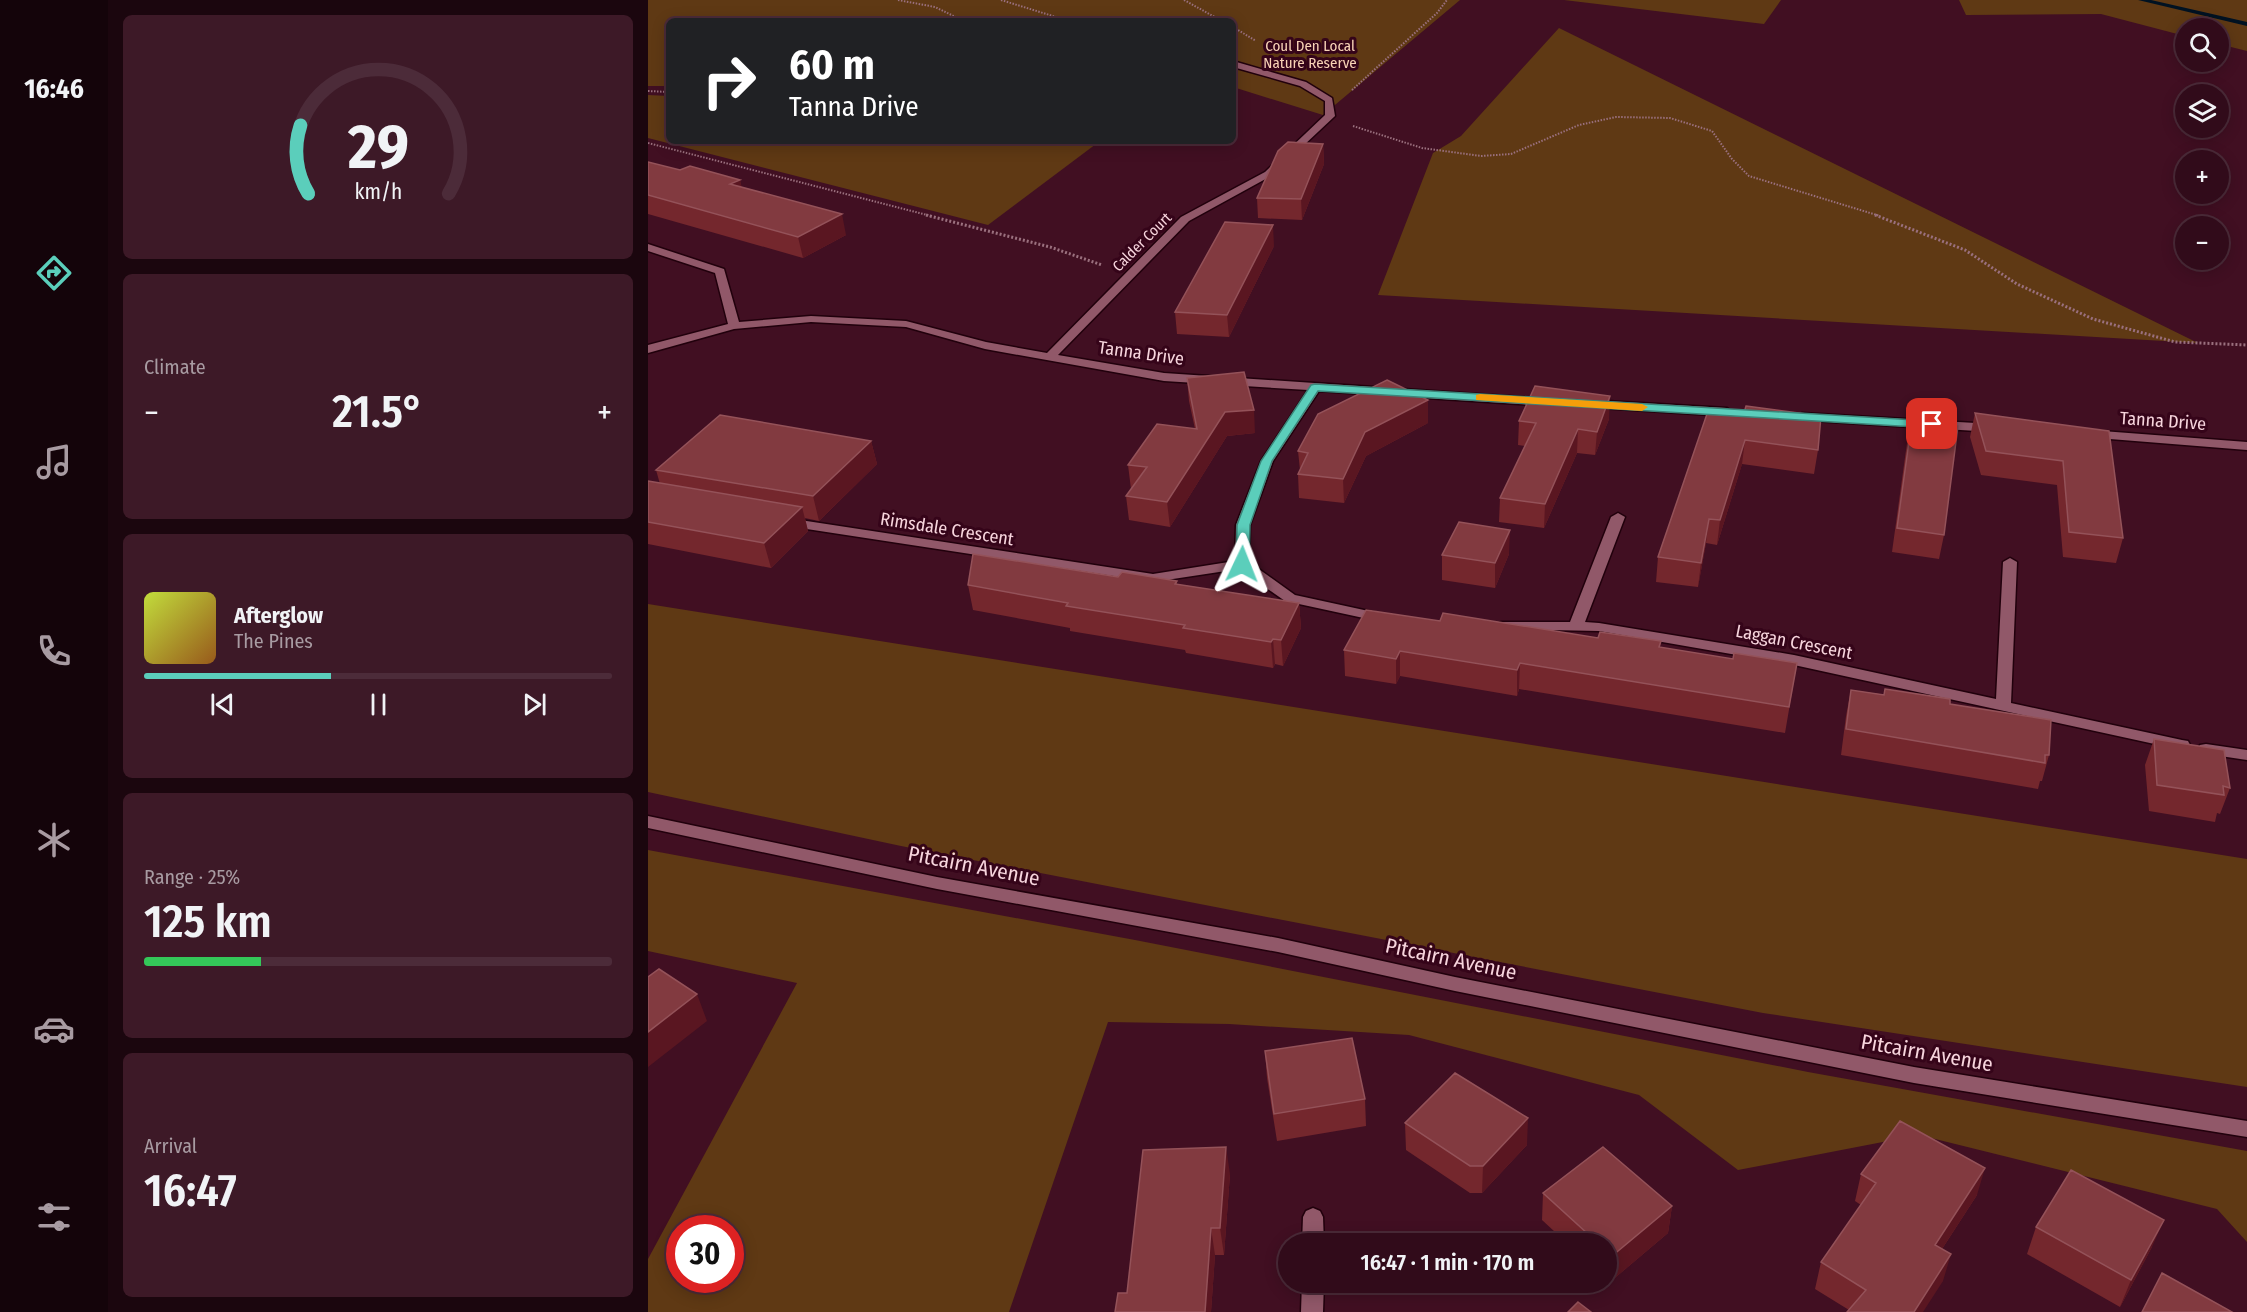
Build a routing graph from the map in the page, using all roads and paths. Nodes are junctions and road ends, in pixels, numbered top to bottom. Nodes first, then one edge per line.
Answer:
1 (898, 0) edge
2 (1001, 0) edge
3 (1184, 0) edge
4 (1447, 0) edge
5 (958, 18) edge
6 (1059, 18) edge
7 (1217, 18) edge
8 (1236, 65) edge
9 (1354, 88) dead end
10 (648, 91) edge
11 (666, 92) edge
12 (1324, 122) junction
13 (648, 143) edge
14 (648, 247) edge
15 (1131, 274) junction
16 (734, 326) junction
17 (2247, 345) edge
18 (648, 350) edge
19 (1049, 357) junction
20 (1315, 388) junction
21 (1554, 402) edge
22 (1578, 404) edge
23 (1743, 413) edge
24 (1789, 416) edge
25 (2011, 429) edge
26 (2081, 434) edge
27 (2247, 446) edge
28 (1618, 517) dead end
29 (774, 519) edge
30 (2010, 562) dead end
31 (1242, 564) junction
32 (1400, 622) edge
33 (1482, 625) edge
34 (1576, 627) junction
35 (2002, 706) junction
36 (2247, 755) edge
37 (648, 822) edge
38 (2247, 1129) edge
39 (1313, 1217) dead end
40 (1313, 1233) edge
41 (1312, 1293) edge
42 (1312, 1312) edge

1 - 5 path
2 - 6 path
3 - 7 path
4 - 9 path
8 - 12 street
10 - 11 path
12 - 15 street, Calder Court
12 - 17 path
13 - 15 path
14 - 16 street
15 - 19 street, Calder Court
16 - 18 street, Tanna Drive
16 - 19 street, Tanna Drive
19 - 20 street, Tanna Drive
20 - 21 street, Tanna Drive
20 - 31 street
22 - 23 street
24 - 25 street
26 - 27 street, Tanna Drive
28 - 34 street
29 - 31 street, Rimsdale Crescent
30 - 35 street
31 - 32 street
33 - 34 street, Laggan Crescent
34 - 35 street, Laggan Crescent
35 - 36 street, Laggan Crescent
37 - 38 street, Pitcairn Avenue
39 - 40 street
41 - 42 street

